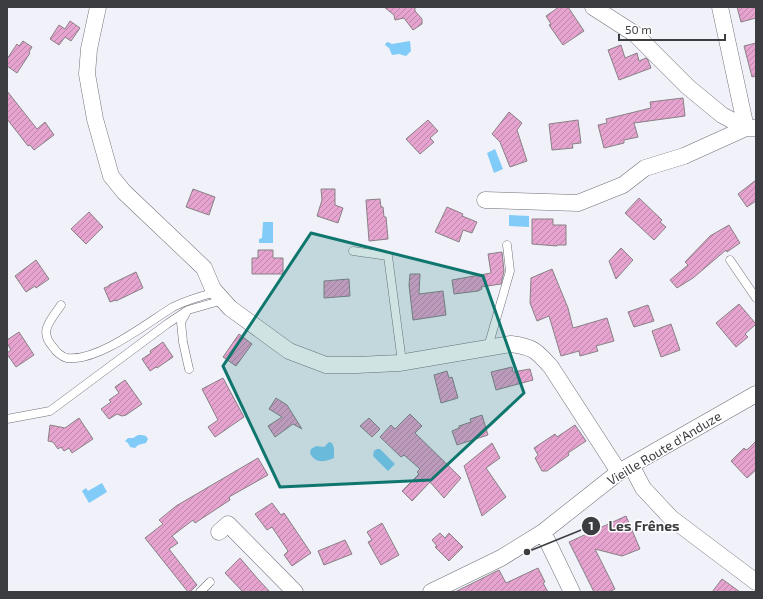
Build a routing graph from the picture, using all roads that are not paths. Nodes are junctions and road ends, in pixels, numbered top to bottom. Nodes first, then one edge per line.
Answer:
1 (98, 7) edge
2 (593, 7) edge
3 (720, 7) edge
4 (751, 128) edge
5 (485, 200) dead end
6 (507, 244) dead end
7 (353, 251) dead end
8 (730, 260) dead end
9 (220, 296) junction
10 (756, 298) edge
11 (61, 305) dead end
12 (188, 310) junction
13 (488, 348) junction
14 (402, 362) junction
15 (189, 369) dead end
16 (756, 394) edge
17 (7, 419) edge
18 (625, 468) junction
19 (218, 532) dead end
20 (543, 532) junction
21 (210, 582) dead end
22 (756, 582) edge
23 (200, 592) edge
24 (295, 592) edge
25 (431, 592) edge
26 (572, 592) edge

1 - 9 street
2 - 4 street
3 - 4 street
4 - 5 street
6 - 13 lane
7 - 14 lane
8 - 10 lane
9 - 11 lane
9 - 12 lane
9 - 14 street
12 - 15 lane
12 - 17 lane
13 - 14 street
13 - 18 street
16 - 18 street, Vieille Route d'Anduze
18 - 20 street, Vieille Route d'Anduze
18 - 22 street
19 - 24 street
20 - 25 street, Vieille Route d'Anduze
20 - 26 street
21 - 23 lane

